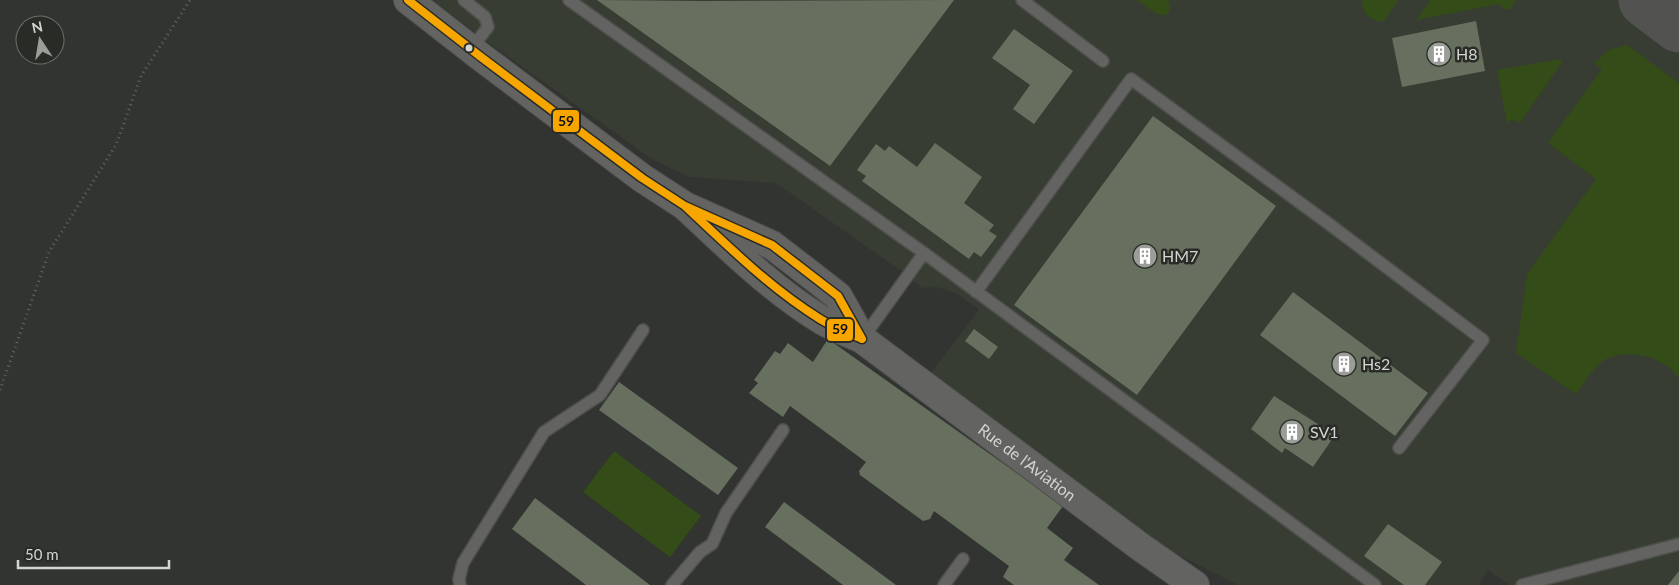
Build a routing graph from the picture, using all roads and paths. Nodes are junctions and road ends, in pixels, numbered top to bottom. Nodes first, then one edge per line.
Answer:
1 (190, 0) edge
2 (408, 0) edge
3 (464, 0) edge
4 (569, 0) edge
5 (1022, 0) edge
6 (471, 50) junction
7 (1103, 61) dead end
8 (924, 253) junction
9 (976, 292) junction
10 (643, 330) dead end
11 (862, 339) junction
12 (0, 390) edge
13 (783, 430) dead end
14 (1399, 448) dead end
15 (1679, 544) edge
16 (963, 560) dead end
17 (460, 585) edge
18 (672, 585) edge
19 (944, 585) edge
20 (1195, 585) edge
21 (1375, 585) edge
22 (1522, 585) edge

1 - 12 path
2 - 6 street
3 - 6 lane
4 - 8 lane
5 - 7 lane
6 - 11 street, Rue de l'Aviation
8 - 9 lane
8 - 11 lane
9 - 14 lane
9 - 21 lane
10 - 17 lane
11 - 20 street, Rue de l'Aviation
13 - 18 lane
15 - 22 lane
16 - 19 lane

